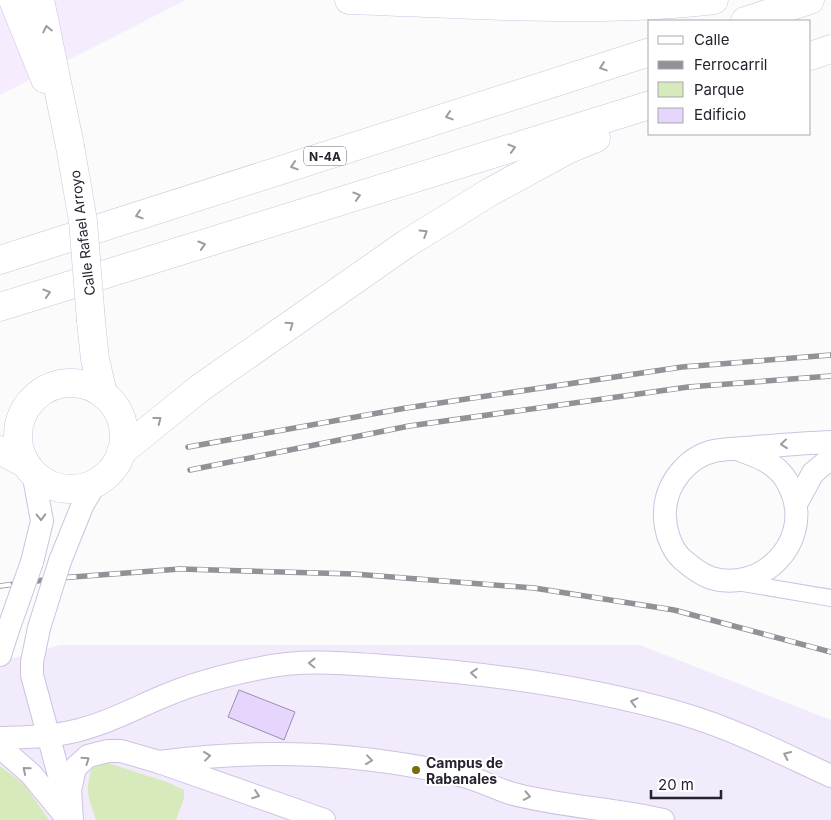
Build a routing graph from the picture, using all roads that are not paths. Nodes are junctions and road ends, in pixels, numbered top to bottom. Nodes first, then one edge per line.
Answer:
1 (13, 0) edge
2 (40, 0) edge
3 (349, 0) edge
4 (714, 0) edge
5 (810, 0) edge
6 (748, 20) edge
7 (831, 49) edge
8 (648, 53) edge
9 (811, 56) edge
10 (648, 106) edge
11 (648, 117) edge
12 (68, 138) junction
13 (0, 260) edge
14 (0, 307) edge
15 (92, 329) junction
16 (72, 383) junction
17 (103, 394) junction
18 (831, 442) edge
19 (0, 450) edge
20 (738, 450) junction
21 (121, 452) junction
22 (831, 458) edge
23 (30, 468) junction
24 (97, 481) junction
25 (796, 504) junction
26 (712, 578) junction
27 (831, 598) edge
28 (0, 655) edge
29 (124, 715) junction
30 (48, 736) junction
31 (0, 738) edge
32 (0, 747) edge
33 (150, 760) junction
34 (831, 776) edge
35 (71, 820) edge
36 (324, 820) edge
37 (663, 820) edge

1 - 12 main road, Calle Rafael Arroyo
12 -> 2 main road, Calle Rafael Arroyo
3 - 4 main road
5 - 6 main road
7 - 9 main road
8 -> 13 main road, N-4A
14 -> 10 main road
21 -> 11 main road
12 - 15 main road, Calle Rafael Arroyo, bridge
15 - 16 main road, Calle Rafael Arroyo
15 - 17 main road, Calle Rafael Arroyo
16 - 17 main road
16 - 23 main road
17 - 21 main road
18 -> 20 street
19 - 23 main road
20 - 25 street
20 - 26 street
21 - 24 main road
22 - 25 street
23 - 24 main road
23 -> 28 street, bridge
24 - 30 street, bridge
25 - 26 street
26 - 27 street
29 - 30 street
29 - 33 street
34 -> 29 street
30 - 31 street
30 - 35 street
35 -> 32 street
35 -> 33 street
33 -> 36 street
33 -> 37 street

